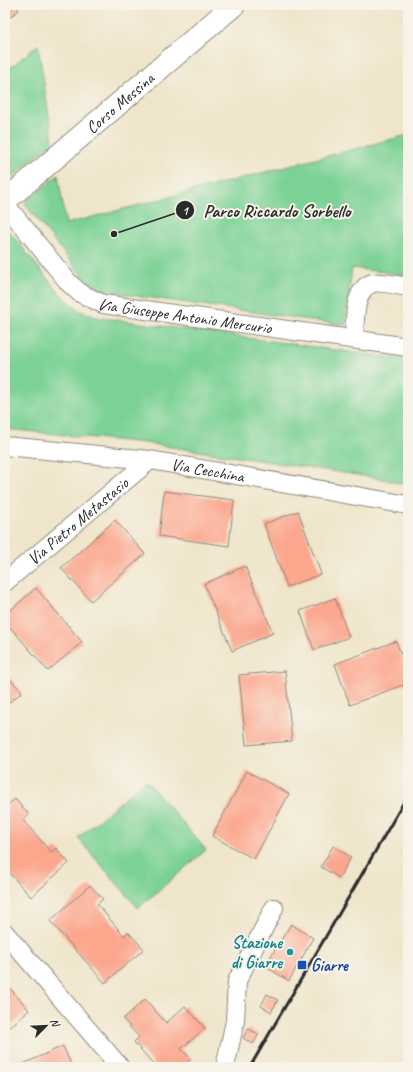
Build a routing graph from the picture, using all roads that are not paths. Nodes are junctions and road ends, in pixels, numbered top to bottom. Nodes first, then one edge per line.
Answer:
1 (234, 5) edge
2 (5, 203) edge
3 (408, 287) edge
4 (354, 339) junction
5 (408, 347) edge
6 (5, 446) edge
7 (150, 460) junction
8 (408, 505) edge
9 (5, 582) edge
10 (274, 908) dead end
11 (5, 933) edge
12 (120, 1067) edge
13 (225, 1067) edge

1 - 2 street, Corso Messina
2 - 4 street, Via Giuseppe Antonio Mercurio
3 - 4 street
4 - 5 street, Via Giuseppe Antonio Mercurio
6 - 7 street, Via Cecchina
7 - 8 street, Via Cecchina
7 - 9 street, Via Pietro Metastasio
10 - 13 street
11 - 12 street

